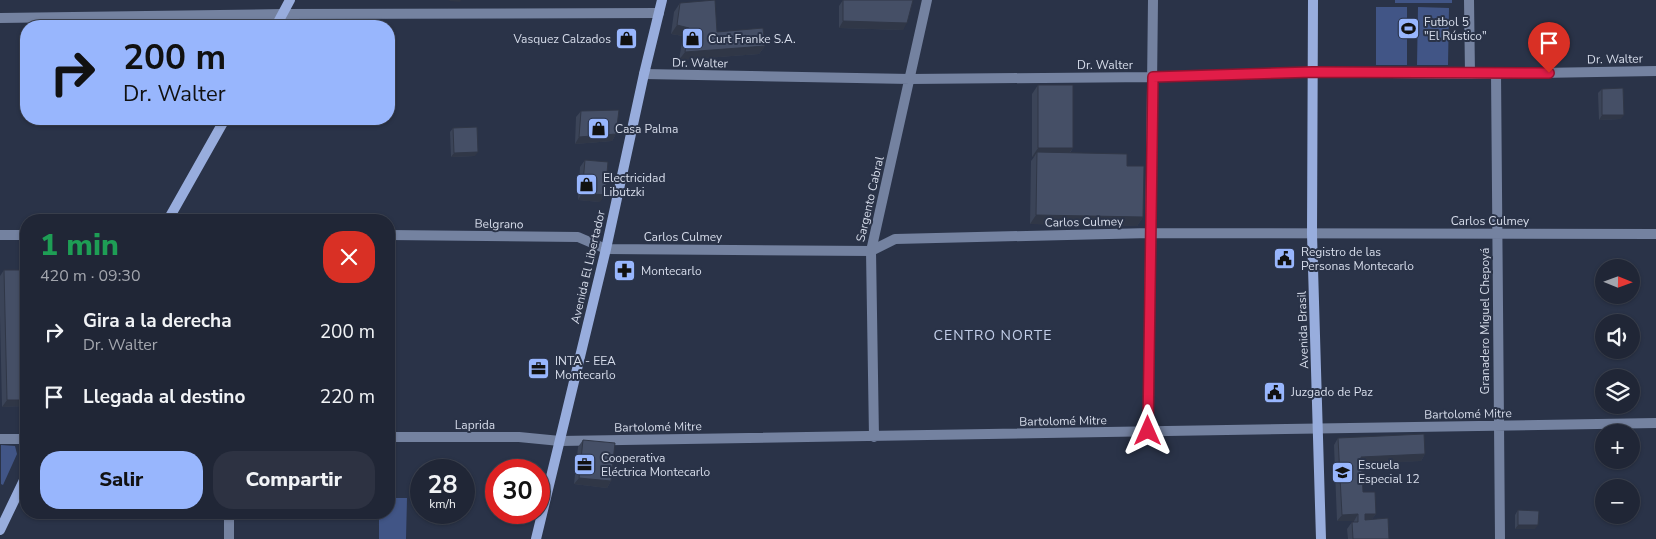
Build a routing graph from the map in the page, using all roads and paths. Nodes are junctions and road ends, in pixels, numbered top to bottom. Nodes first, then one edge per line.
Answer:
1 (290, 0) edge
2 (662, 0) edge
3 (927, 0) edge
4 (1152, 0) edge
5 (1313, 0) edge
6 (1468, 0) edge
7 (659, 13) junction
8 (283, 14) junction
9 (0, 18) edge
10 (280, 20) edge
11 (1656, 71) edge
12 (1312, 72) junction
13 (1496, 73) junction
14 (644, 74) junction
15 (1470, 74) junction
16 (1153, 77) junction
17 (910, 78) junction
18 (222, 125) edge
19 (171, 214) edge
20 (1150, 233) junction
21 (1497, 233) junction
22 (1312, 234) junction
23 (1656, 234) edge
24 (0, 235) edge
25 (20, 235) edge
26 (395, 235) edge
27 (606, 248) junction
28 (871, 251) junction
29 (1656, 423) edge
30 (1498, 426) junction
31 (1318, 428) junction
32 (1148, 431) junction
33 (395, 437) edge
34 (874, 437) junction
35 (0, 439) edge
36 (20, 439) edge
37 (560, 441) junction
38 (20, 488) edge
39 (229, 519) edge
40 (0, 527) edge
41 (229, 539) edge
42 (536, 539) edge
43 (1321, 539) edge
44 (1500, 539) edge

1 - 8 main road
2 - 7 main road, Avenida El Libertador
3 - 17 street, Sargento Cabral
4 - 16 street
5 - 12 main road, Avenida Brasil
6 - 15 street
7 - 8 street
7 - 14 main road, Avenida El Libertador
8 - 9 street
8 - 10 main road
11 - 13 street, Dr. Walter
12 - 15 street, Dr. Walter
12 - 16 street, Dr. Walter
12 - 22 main road, Avenida Brasil
13 - 15 street, Dr. Walter
13 - 21 street, Granadero Miguel Chepoyá
14 - 17 street, Dr. Walter
14 - 27 main road, Avenida El Libertador
16 - 17 street, Dr. Walter
16 - 20 street
17 - 28 street, Sargento Cabral
18 - 19 main road
20 - 22 street, Carlos Culmey
20 - 28 street, Carlos Culmey
20 - 32 street
21 - 22 street, Carlos Culmey
21 - 23 street, Carlos Culmey
21 - 30 street, Granadero Miguel Chepoyá
22 - 31 main road, Avenida Brasil
24 - 25 street
26 - 27 street, Belgrano
27 - 28 street, Carlos Culmey
27 - 37 main road, Avenida El Libertador
28 - 34 street, Sargento Cabral
29 - 30 street, Bartolomé Mitre
30 - 31 street, Bartolomé Mitre
30 - 44 street, Granadero Miguel Chepoyá
31 - 32 street, Bartolomé Mitre
31 - 43 main road, Avenida Brasil
32 - 34 street, Bartolomé Mitre
33 - 37 street, Laprida
34 - 37 street, Bartolomé Mitre
35 - 36 street
37 - 42 main road, Avenida El Libertador
38 - 40 main road
39 - 41 street

